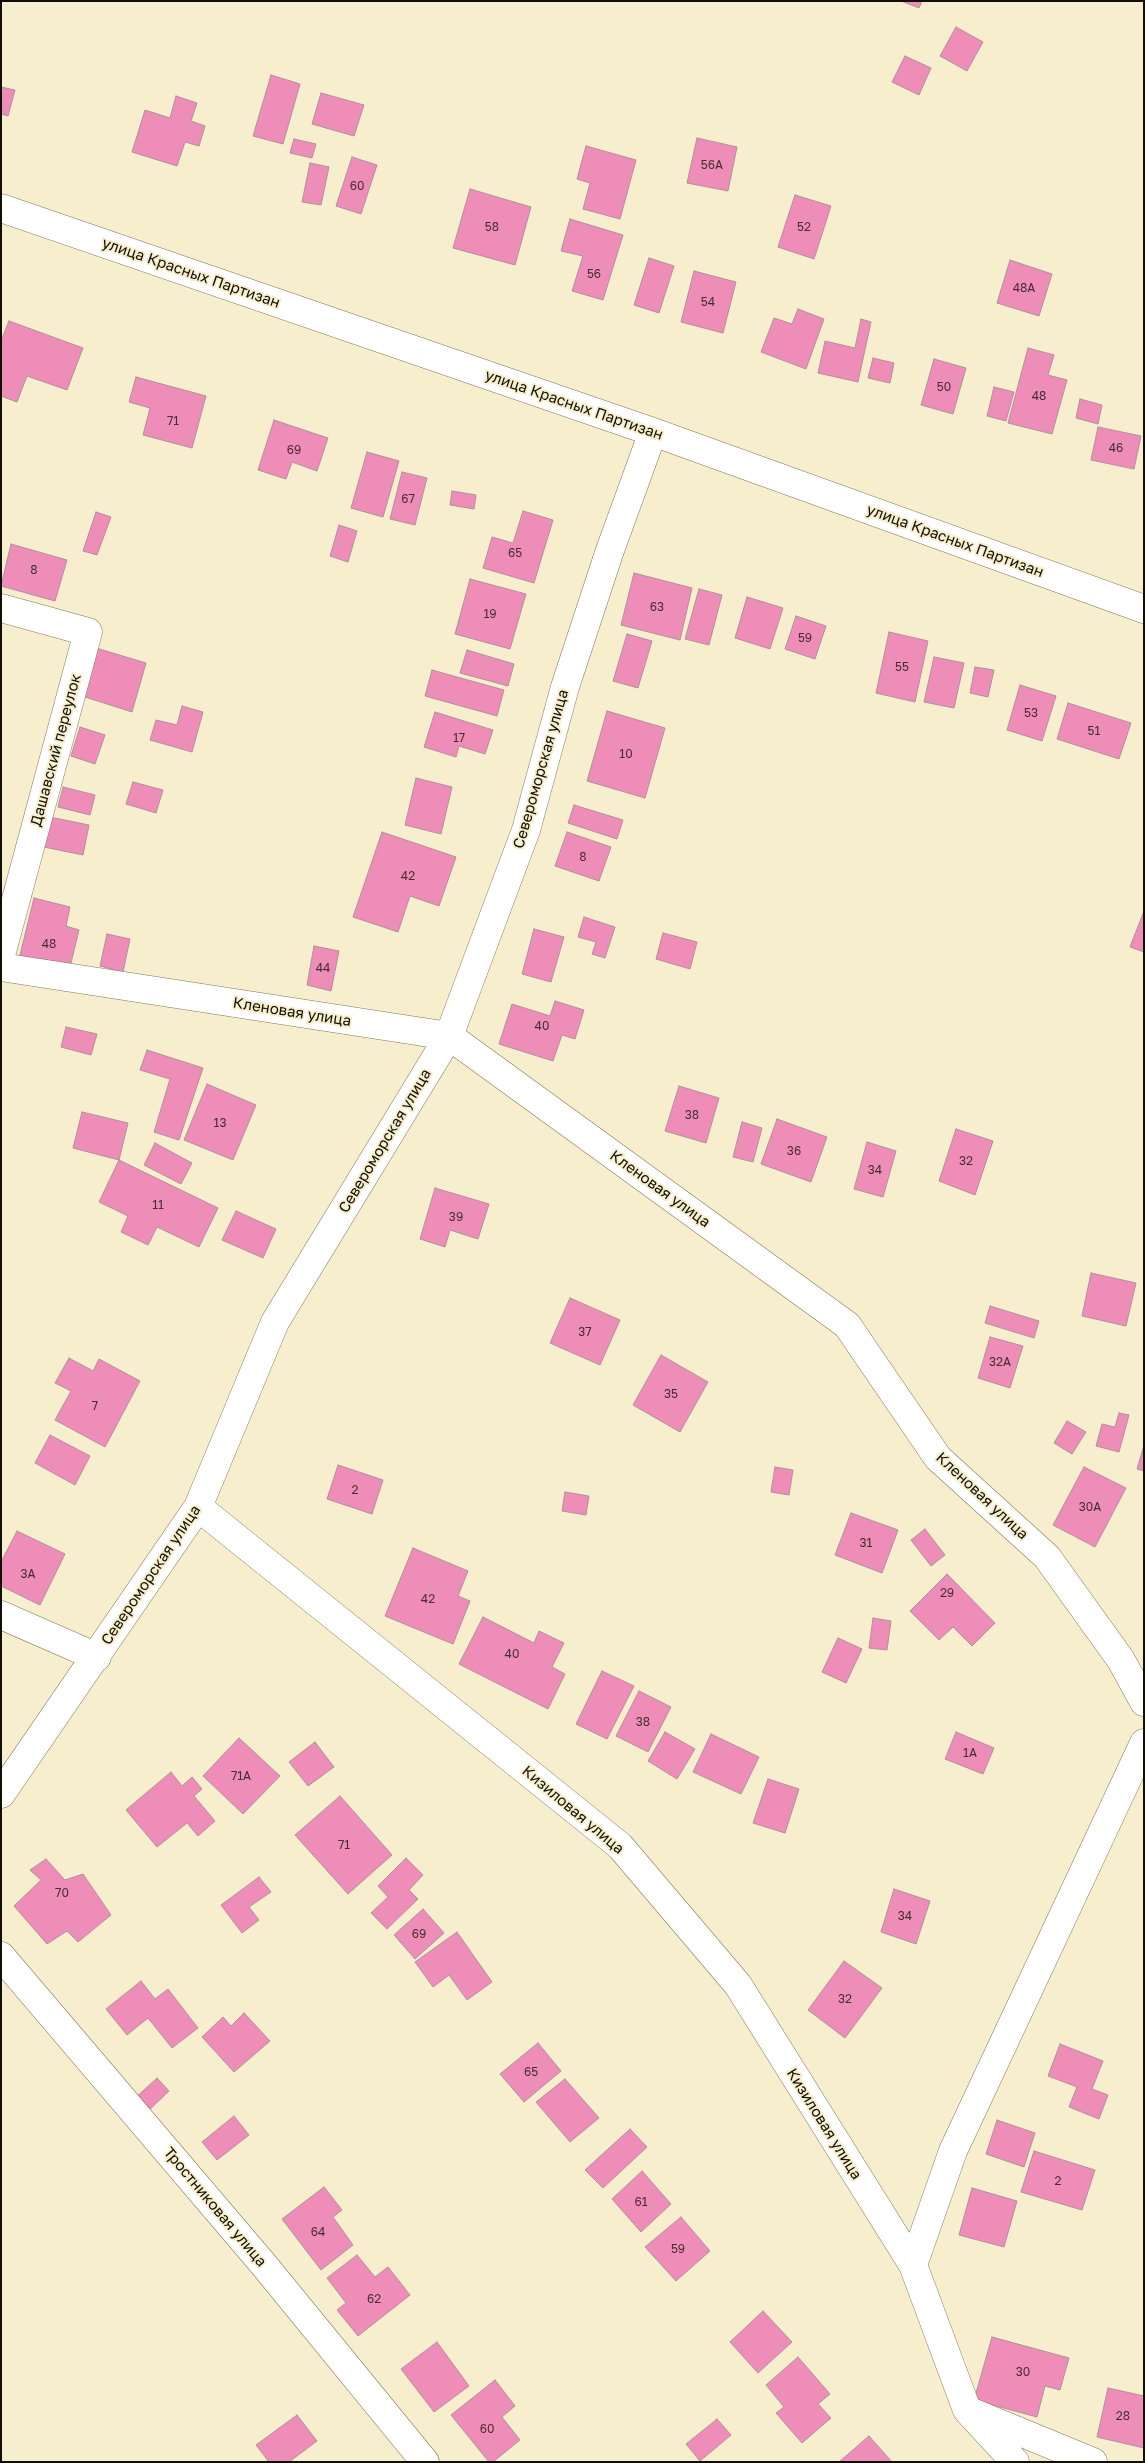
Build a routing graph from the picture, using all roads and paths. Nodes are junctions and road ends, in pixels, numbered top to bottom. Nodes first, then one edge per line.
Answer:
1 (1, 208) edge
2 (653, 432) junction
3 (1, 608) edge
4 (1144, 609) edge
5 (1, 955) edge
6 (1, 968) edge
7 (449, 1036) junction
8 (198, 1507) junction
9 (1, 1615) edge
10 (97, 1656) junction
11 (1144, 1702) edge
12 (1144, 1743) edge
13 (1, 1794) edge
14 (1, 1956) edge
15 (913, 2265) junction
16 (967, 2410) junction
17 (425, 2462) edge
18 (1015, 2462) edge
19 (1093, 2462) edge

1 - 2 street, улица Красных Партизан
2 - 4 street, улица Красных Партизан
2 - 7 street, Североморская улица
3 - 5 street, Дашавский переулок
6 - 7 street, Кленовая улица
7 - 8 street, Североморская улица
7 - 11 street, Кленовая улица
8 - 10 street, Североморская улица
8 - 15 street, Кизиловая улица
9 - 10 street
10 - 13 street, Североморская улица
12 - 15 street
14 - 17 street, Тростниковая улица
15 - 16 street, Кизиловая улица
16 - 18 street, Кизиловая улица
16 - 19 street

